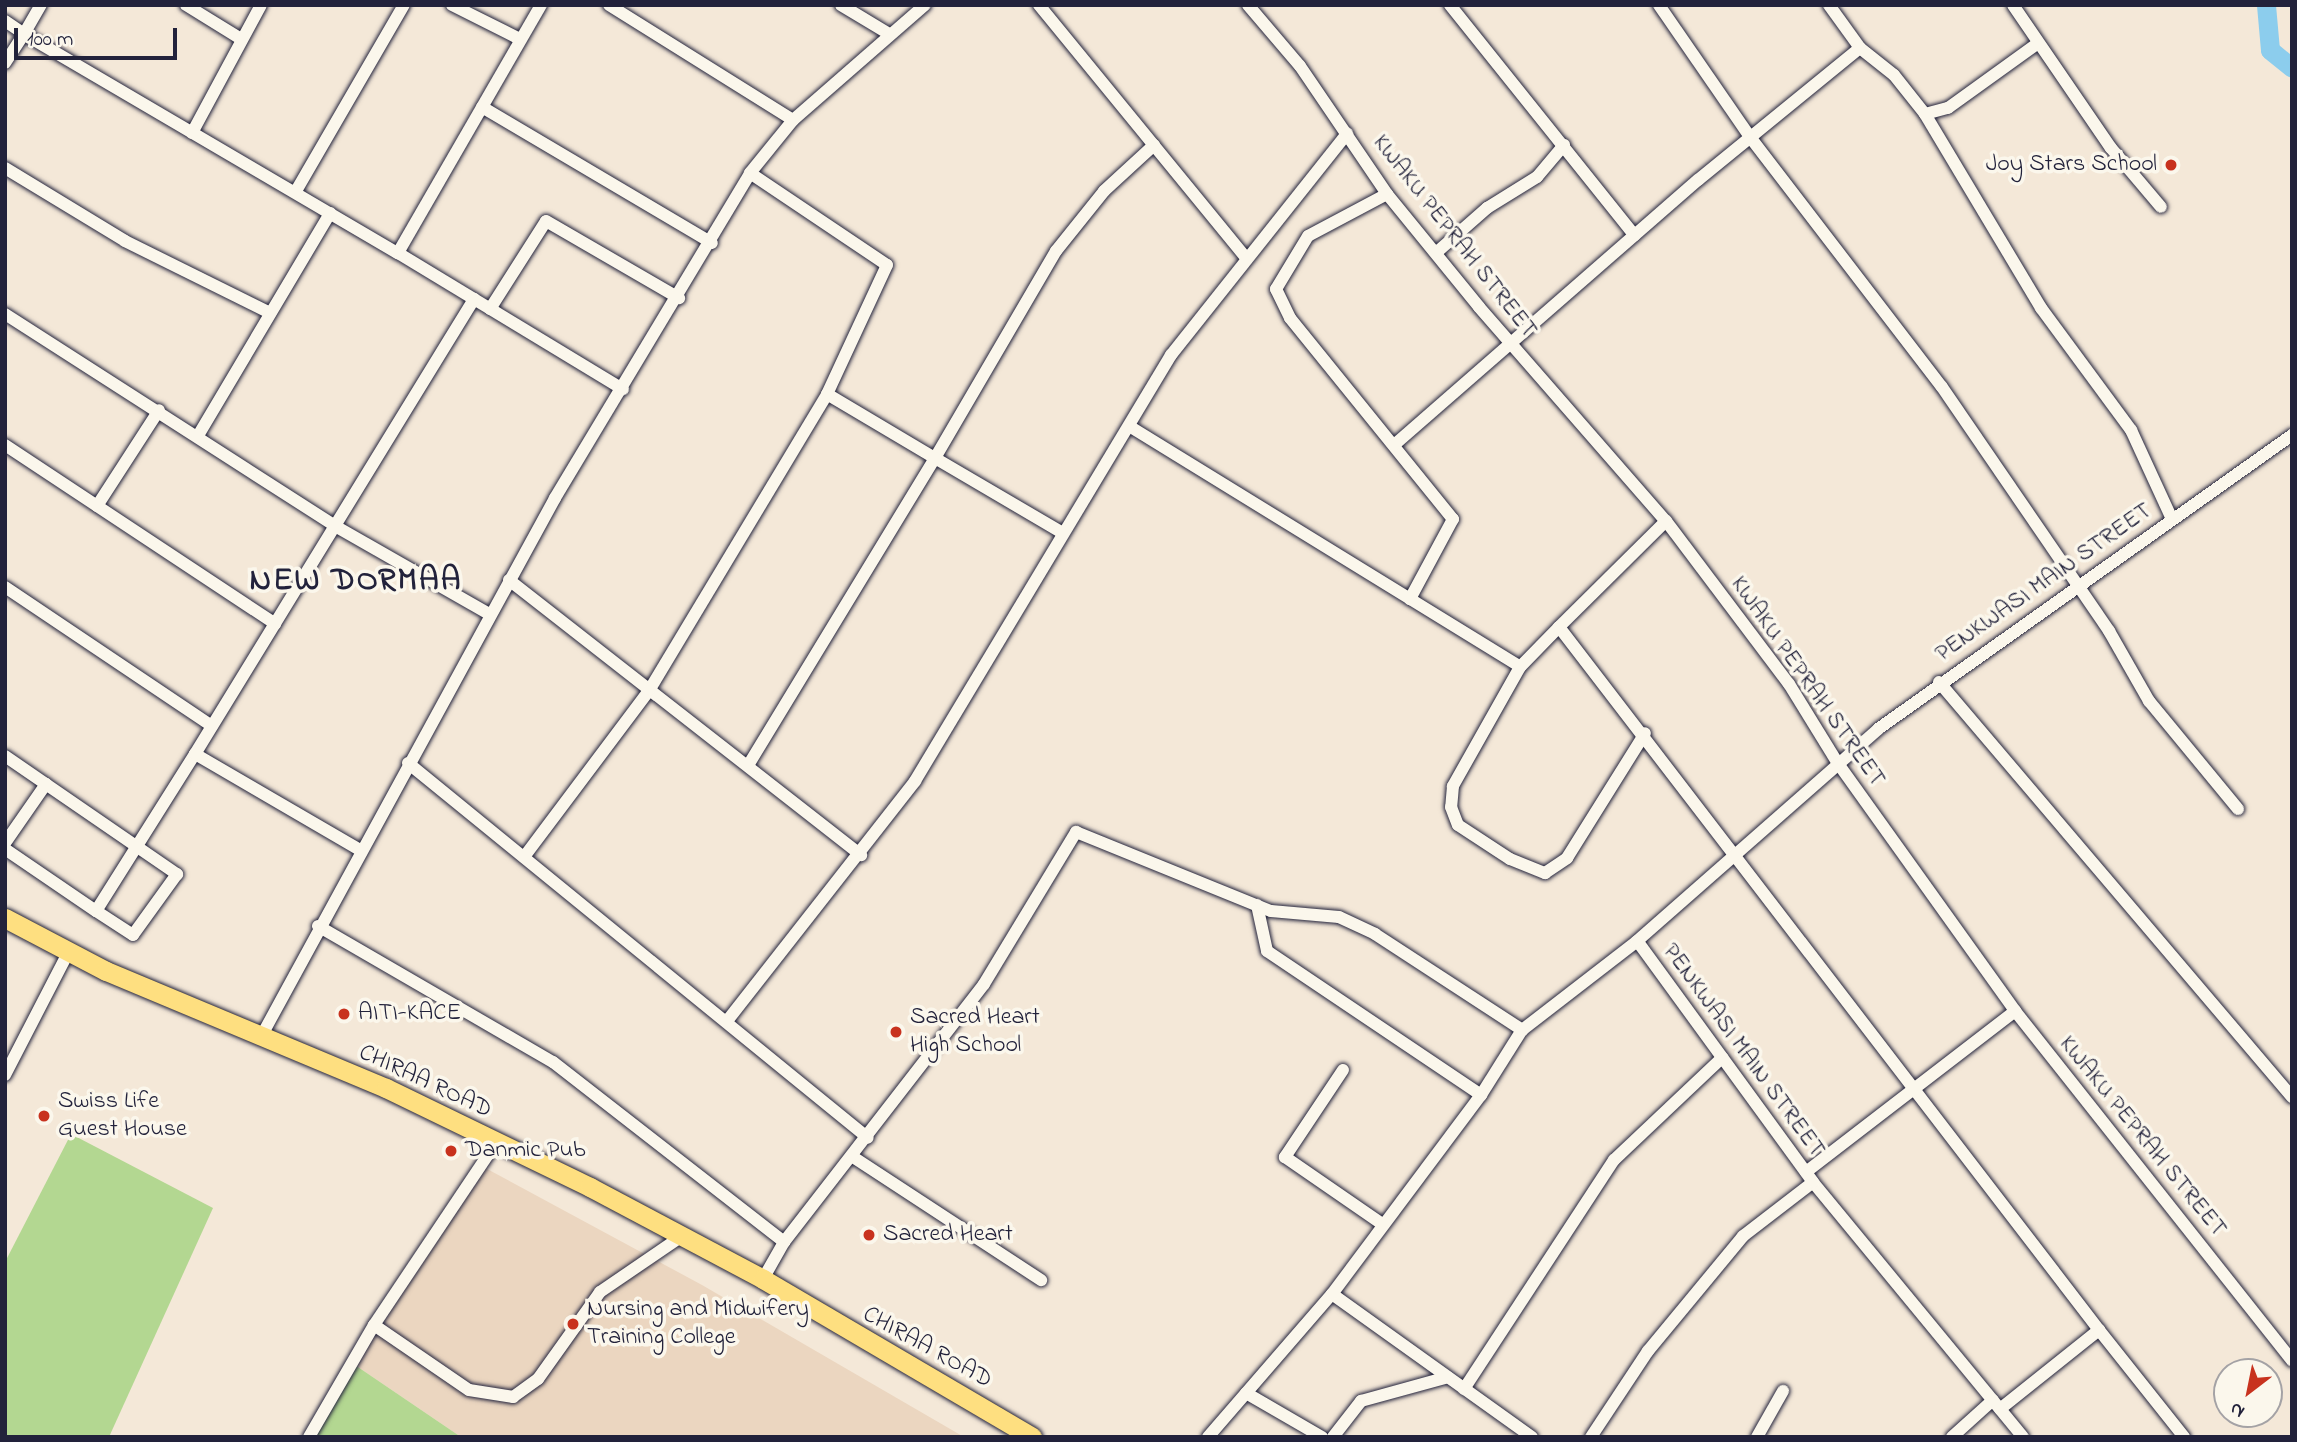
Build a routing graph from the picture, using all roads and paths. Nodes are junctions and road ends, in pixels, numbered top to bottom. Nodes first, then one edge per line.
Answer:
1 (41, 5) edge
2 (186, 5) edge
3 (261, 5) edge
4 (404, 5) edge
5 (452, 5) edge
6 (541, 5) edge
7 (609, 5) edge
8 (841, 5) edge
9 (925, 5) edge
10 (1039, 5) edge
11 (1248, 5) edge
12 (1450, 5) edge
13 (1659, 5) edge
14 (1829, 5) edge
15 (2013, 5) edge
16 (5, 21) edge
17 (24, 34) junction
18 (889, 34) junction
19 (241, 39) junction
20 (520, 39) junction
21 (2038, 43) junction
22 (1860, 48) junction
23 (5, 63) edge
24 (482, 107) junction
25 (1925, 114) junction
26 (793, 120) junction
27 (192, 133) junction
28 (1347, 134) junction
29 (1750, 137) junction
30 (1154, 145) junction
31 (1564, 145) junction
32 (5, 168) edge
33 (750, 173) junction
34 (296, 191) junction
35 (1387, 194) junction
36 (2161, 207) dead end
37 (330, 213) junction
38 (1634, 235) junction
39 (712, 243) junction
40 (1437, 252) junction
41 (398, 253) junction
42 (1247, 259) junction
43 (680, 298) junction
44 (474, 299) junction
45 (490, 309) junction
46 (270, 313) junction
47 (5, 314) edge
48 (1512, 346) junction
49 (623, 389) junction
50 (827, 394) junction
51 (159, 410) junction
52 (1129, 426) junction
53 (199, 434) junction
54 (2292, 435) edge
55 (1394, 445) junction
56 (5, 446) edge
57 (935, 458) junction
58 (97, 506) junction
59 (2172, 519) junction
60 (1666, 521) junction
61 (335, 526) junction
62 (1061, 532) junction
63 (509, 580) junction
64 (5, 587) edge
65 (2078, 589) junction
66 (1410, 599) junction
67 (489, 614) junction
68 (275, 624) junction
69 (1559, 627) junction
70 (1520, 667) junction
71 (1939, 682) junction
72 (650, 689) junction
73 (212, 726) junction
74 (1645, 733) junction
75 (195, 754) junction
76 (5, 756) edge
77 (1837, 762) junction
78 (408, 763) junction
79 (748, 765) junction
80 (46, 783) junction
81 (2238, 808) dead end
82 (5, 846) edge
83 (139, 846) junction
84 (360, 850) junction
85 (861, 855) junction
86 (1735, 855) junction
87 (524, 857) junction
88 (1257, 905) junction
89 (96, 911) junction
90 (5, 918) edge
91 (318, 926) junction
92 (1637, 941) junction
93 (68, 953) junction
94 (2015, 1012) junction
95 (727, 1021) junction
96 (1521, 1030) junction
97 (262, 1035) junction
98 (1722, 1058) junction
99 (1343, 1070) dead end
100 (5, 1075) edge
101 (1915, 1088) junction
102 (1481, 1095) junction
103 (2292, 1097) edge
104 (868, 1138) junction
105 (496, 1143) junction
106 (853, 1157) junction
107 (1809, 1177) junction
108 (1382, 1224) junction
109 (682, 1236) junction
110 (784, 1242) junction
111 (763, 1279) junction
112 (1041, 1280) dead end
113 (1332, 1294) junction
114 (374, 1325) junction
115 (2099, 1330) junction
116 (2292, 1361) edge
117 (1448, 1377) junction
118 (1464, 1389) junction
119 (1783, 1391) dead end
120 (1245, 1393) junction
121 (1997, 1404) junction
122 (1008, 1430) edge
123 (309, 1437) edge
124 (1032, 1437) edge
125 (1208, 1437) edge
126 (1322, 1437) edge
127 (1334, 1437) edge
128 (1532, 1437) edge
129 (1591, 1437) edge
130 (1757, 1437) edge
131 (1952, 1437) edge
132 (2023, 1437) edge
133 (2184, 1437) edge

1 - 17 street
2 - 19 street
3 - 19 street
4 - 34 street
5 - 20 street
6 - 20 street
7 - 26 street
8 - 18 street
9 - 18 street
10 - 30 street
11 - 28 street, KWAKU PEPRAH STREET
12 - 31 street
13 - 29 street
14 - 22 street
15 - 21 street
16 - 17 street
17 - 23 street
17 - 27 street
18 - 26 street
19 - 27 street
20 - 24 street
21 - 25 street
21 - 36 street
22 - 25 street
22 - 29 street
24 - 39 street
24 - 41 street
25 - 59 street
26 - 33 street
27 - 34 street
28 - 35 street, KWAKU PEPRAH STREET
28 - 42 street
29 - 38 street
29 - 65 street
30 - 42 street
30 - 57 street
31 - 38 street
31 - 40 street
32 - 46 street
33 - 39 street
33 - 50 street
34 - 37 street
35 - 40 street, KWAKU PEPRAH STREET
35 - 55 street
37 - 41 street
37 - 46 street
38 - 48 street
39 - 43 street
40 - 48 street, KWAKU PEPRAH STREET
41 - 44 street
42 - 52 street
43 - 45 street
43 - 49 street
44 - 45 street
44 - 61 street
45 - 49 street
46 - 53 street
47 - 51 street
48 - 55 street
48 - 60 street, KWAKU PEPRAH STREET
49 - 63 street
50 - 57 street
50 - 72 street
51 - 53 street
51 - 58 street
52 - 62 street
52 - 66 street
53 - 61 street
54 - 59 street, PENKWASI MAIN STREET
55 - 66 street
56 - 58 street
57 - 62 street
57 - 79 street
58 - 68 street
59 - 65 street, PENKWASI MAIN STREET
60 - 69 street
60 - 77 street, KWAKU PEPRAH STREET
61 - 67 street
61 - 68 street
62 - 85 street
63 - 67 street
63 - 72 street
64 - 73 street
65 - 71 street, PENKWASI MAIN STREET
65 - 81 street
66 - 70 street
67 - 78 street
68 - 73 street
69 - 70 street
69 - 74 street
70 - 74 street
71 - 77 street, PENKWASI MAIN STREET
71 - 103 street
72 - 79 street
72 - 87 street
73 - 75 street
74 - 86 street
75 - 83 street
75 - 84 street
76 - 80 street
77 - 86 street, PENKWASI MAIN STREET
77 - 94 street, KWAKU PEPRAH STREET
78 - 84 street
78 - 87 street
79 - 85 street
80 - 82 street
80 - 83 street
82 - 89 street
83 - 89 street
83 - 89 street
84 - 91 street
85 - 95 street
86 - 92 street, PENKWASI MAIN STREET
86 - 101 street
87 - 95 street
88 - 96 street
88 - 102 street
88 - 104 street
90 - 93 highway, CHIRAA ROAD
91 - 97 street
91 - 110 street
92 - 96 street
92 - 98 street, PENKWASI MAIN STREET
93 - 97 highway, CHIRAA ROAD
93 - 100 street
94 - 101 street
94 - 116 street, KWAKU PEPRAH STREET
95 - 104 street
96 - 102 street
97 - 105 highway, CHIRAA ROAD
98 - 107 street, PENKWASI MAIN STREET
98 - 118 street
99 - 108 street
101 - 107 street
101 - 115 street
102 - 108 street
104 - 106 street
105 - 109 highway, CHIRAA ROAD
105 - 114 street
106 - 110 street
106 - 112 street
107 - 121 street, PENKWASI MAIN STREET
107 - 129 street
108 - 113 street
109 - 111 highway, CHIRAA ROAD
109 - 114 street
110 - 111 street
111 - 122 highway, CHIRAA ROAD
113 - 117 street
113 - 120 street
114 - 123 street
115 - 121 street
115 - 133 street
117 - 118 street
117 - 127 street
118 - 128 street
119 - 130 street
120 - 125 street
120 - 126 street
121 - 131 street
121 - 132 street, PENKWASI MAIN STREET
122 - 124 highway, CHIRAA ROAD

